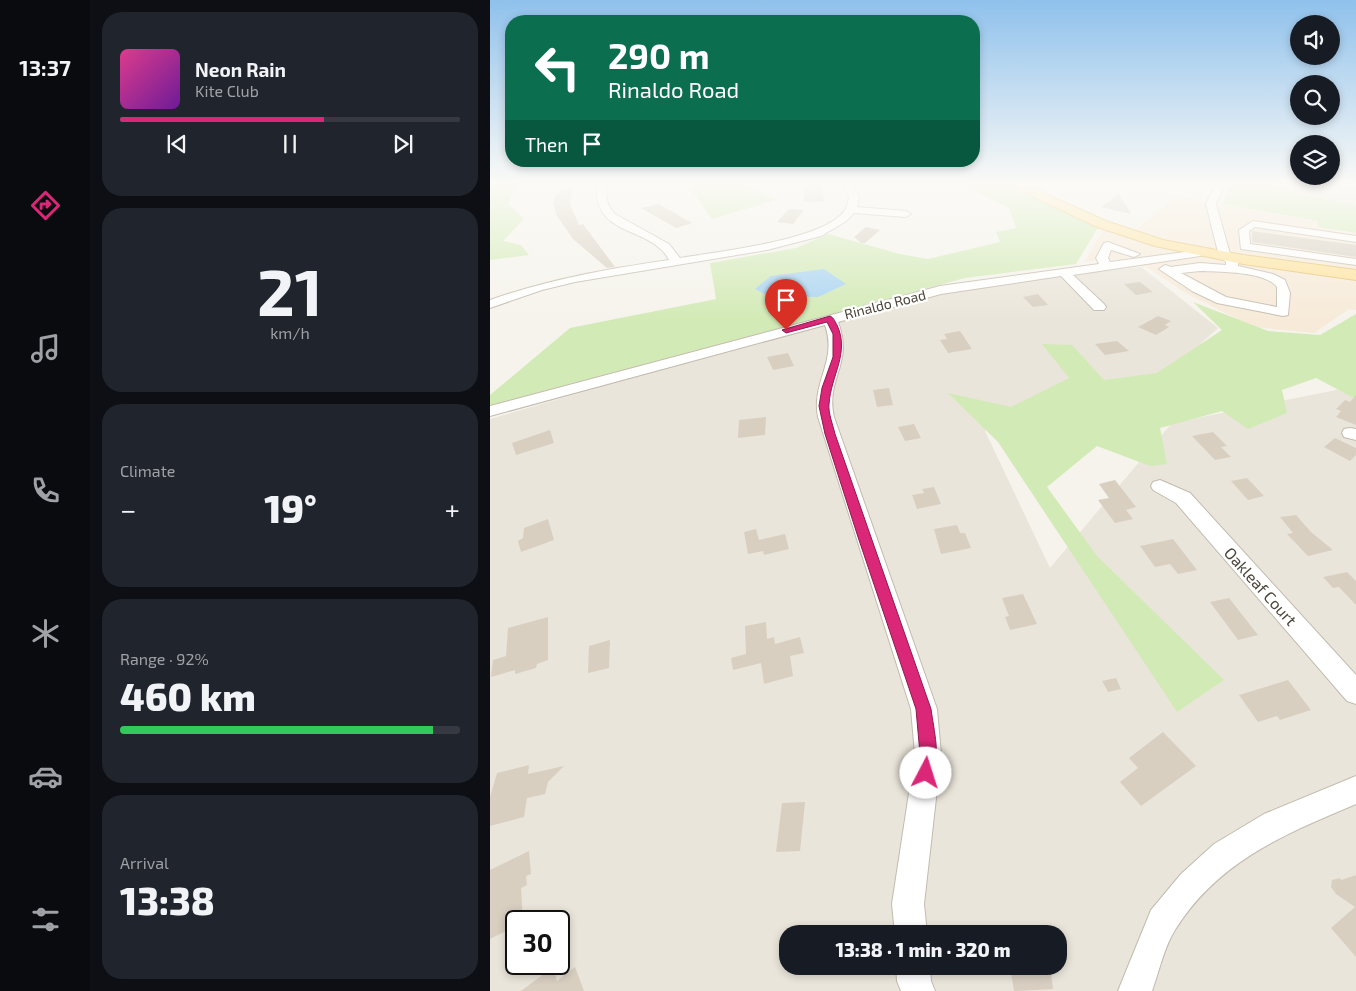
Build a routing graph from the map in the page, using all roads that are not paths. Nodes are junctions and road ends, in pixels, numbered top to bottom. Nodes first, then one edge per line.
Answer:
1 (634, 229) edge
2 (825, 229) edge
3 (1119, 229) edge
4 (1218, 229) edge
5 (1245, 229) edge
6 (1289, 229) edge
7 (1356, 239) edge
8 (1200, 253) junction
9 (1134, 254) dead end
10 (1225, 256) junction
11 (1150, 260) junction
12 (676, 262) junction
13 (1356, 262) edge
14 (1106, 266) junction
15 (1232, 269) junction
16 (1169, 271) junction
17 (1062, 272) junction
18 (1356, 275) edge
19 (490, 304) edge
20 (1099, 306) dead end
21 (830, 319) junction
22 (490, 411) edge
23 (1160, 486) dead end
24 (1356, 693) edge
25 (1356, 790) edge
26 (909, 925) edge
27 (914, 975) edge
28 (918, 991) edge
29 (1135, 991) edge

1 - 12 street
2 - 12 street
3 - 8 main road
4 - 10 street
5 - 13 street
6 - 7 street
8 - 10 main road
8 - 11 street, Rinaldo Road
9 - 14 street
10 - 15 street
10 - 18 main road
11 - 14 street, Rinaldo Road
11 - 16 street
12 - 19 street
14 - 17 street, Rinaldo Road
15 - 16 street
15 - 16 street
17 - 20 street
17 - 21 street, Rinaldo Road
21 - 22 street, Rinaldo Road
21 - 26 street
23 - 24 street, Oakleaf Court
25 - 29 street
27 - 28 street

